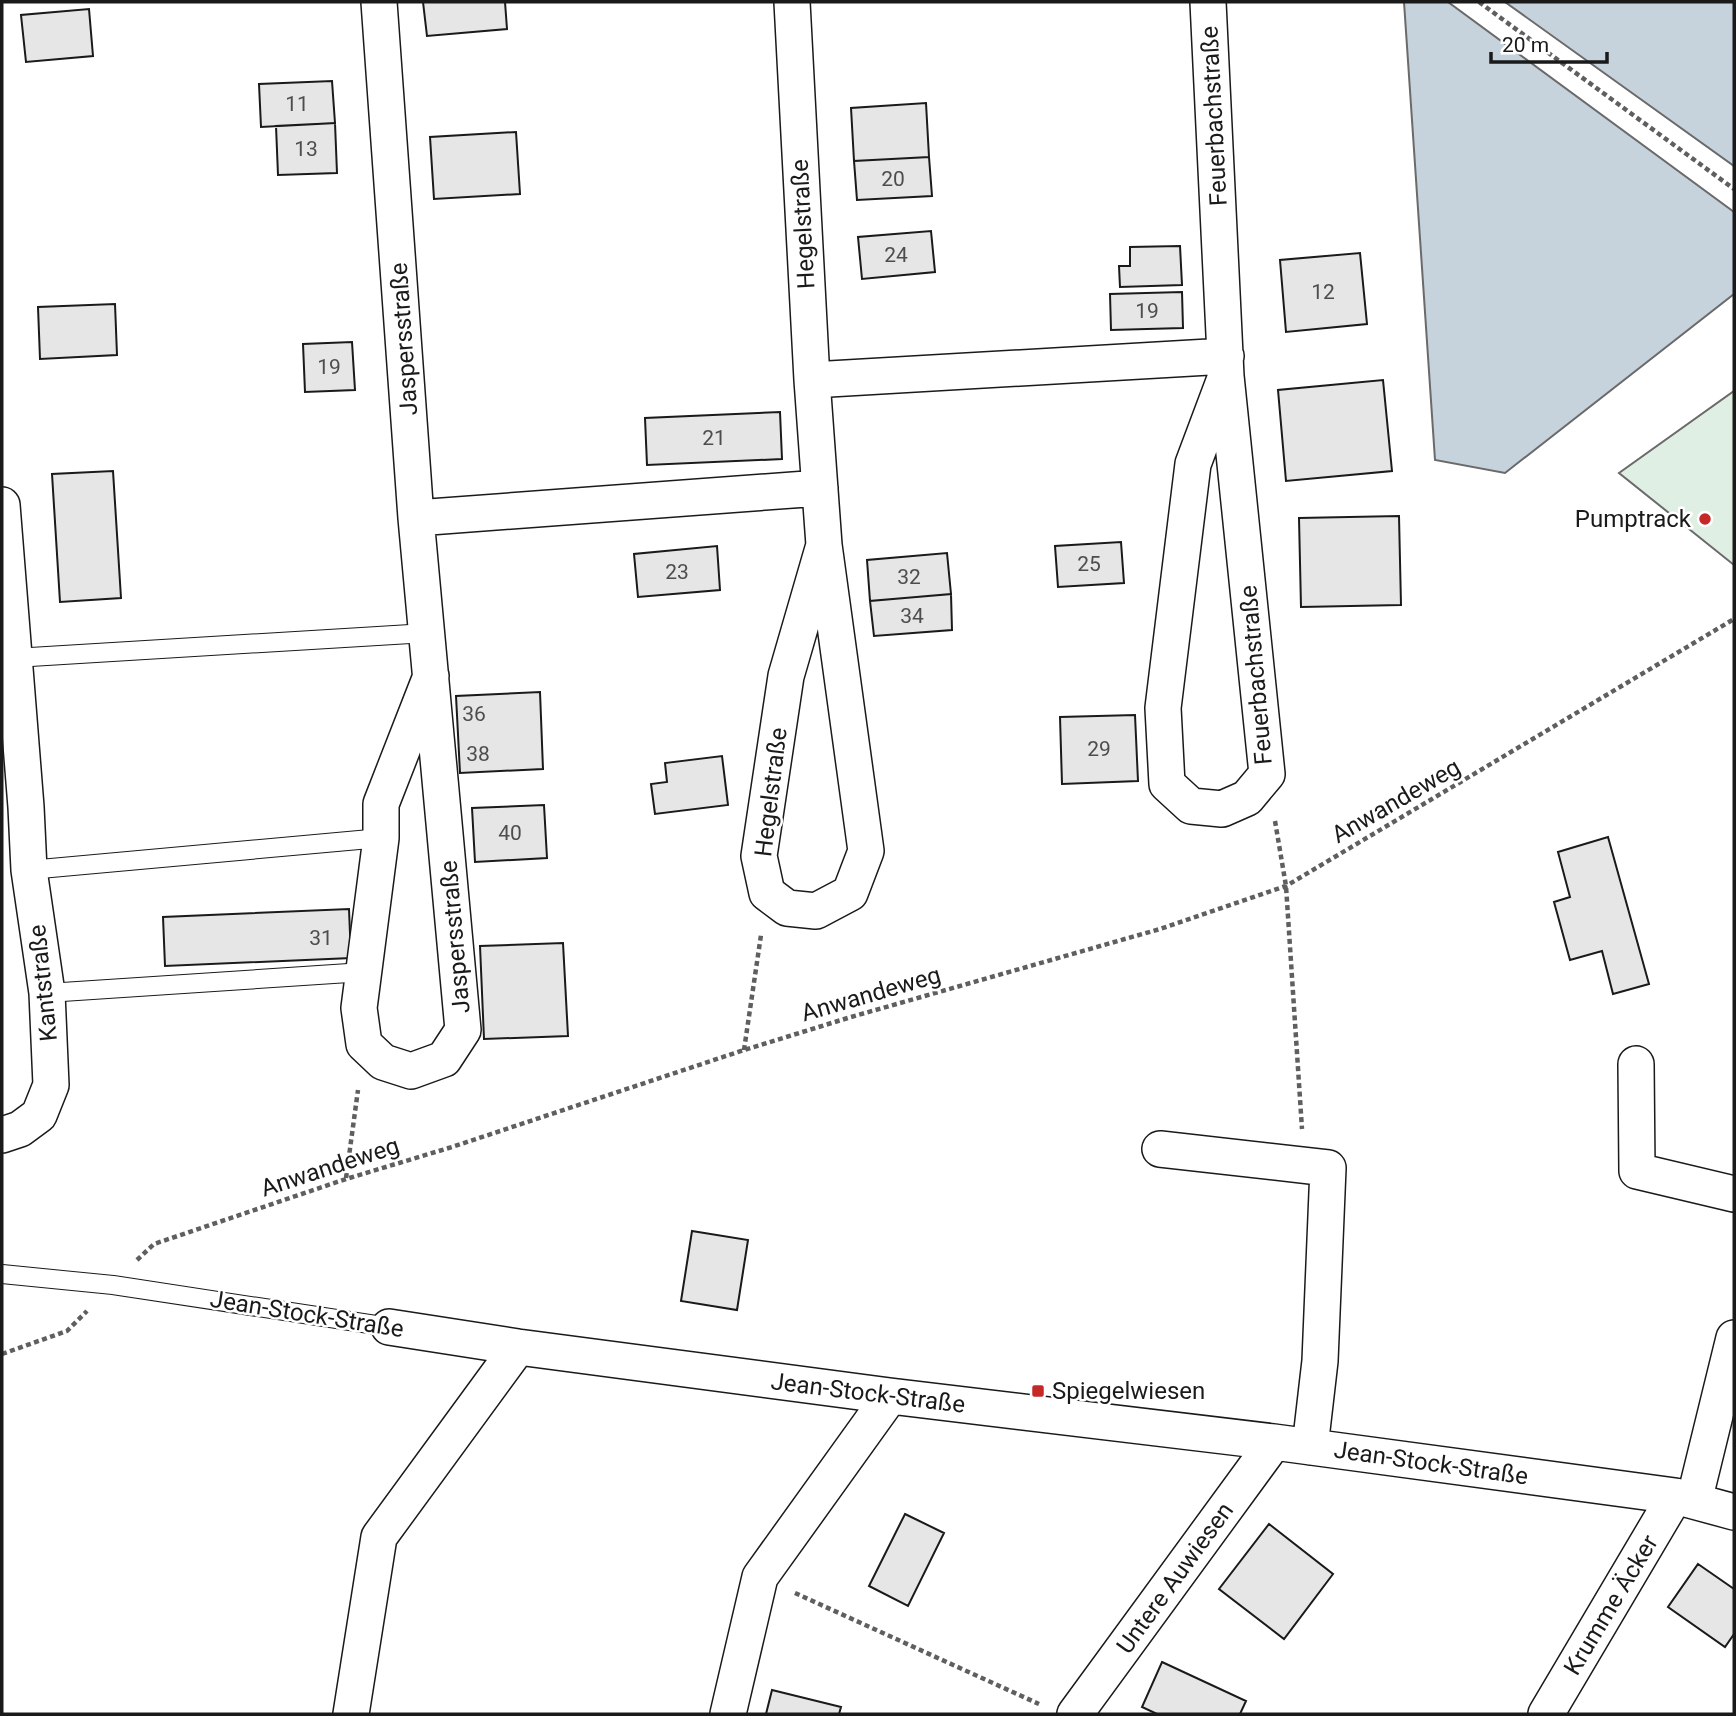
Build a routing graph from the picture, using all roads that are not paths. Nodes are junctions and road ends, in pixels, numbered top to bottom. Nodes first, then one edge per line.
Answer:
1 (379, 2) edge
2 (792, 2) edge
3 (1208, 2) edge
4 (1226, 366) junction
5 (812, 380) junction
6 (820, 488) junction
7 (2, 505) edge
8 (416, 518) junction
9 (824, 545) junction
10 (427, 633) junction
11 (14, 658) junction
12 (431, 676) junction
13 (14, 807) edge
14 (381, 838) junction
15 (15, 861) edge
16 (364, 972) junction
17 (47, 993) junction
18 (1636, 1064) dead end
19 (2, 1135) edge
20 (1160, 1149) dead end
21 (1734, 1194) edge
22 (2, 1274) edge
23 (389, 1327) joint
24 (1734, 1338) edge
25 (518, 1347) junction
26 (891, 1396) junction
27 (1274, 1442) junction
28 (1310, 1447) junction
29 (1685, 1499) junction
30 (1734, 1512) edge
31 (1062, 1711) edge
32 (351, 1714) edge
33 (728, 1714) edge
34 (1546, 1714) edge

1 - 8 street, Jaspersstraße
2 - 5 street, Hegelstraße
3 - 4 street, Feuerbachstraße
4 - 4 street, Feuerbachstraße
4 - 5 street
5 - 6 street, Hegelstraße
6 - 8 street
6 - 9 street, Hegelstraße
7 - 11 street
8 - 10 street, Jaspersstraße
9 - 9 street, Hegelstraße
10 - 11 lane
10 - 12 street, Jaspersstraße
11 - 13 street
12 - 14 street, Jaspersstraße
12 - 16 street, Jaspersstraße
13 - 15 street
14 - 15 lane
14 - 16 street, Jaspersstraße
15 - 17 street, Kantstraße
16 - 17 lane
17 - 19 street, Kantstraße
18 - 21 street
20 - 28 street
22 - 23 lane, Jean-Stock-Straße
23 - 25 street, Jean-Stock-Straße
24 - 29 street, Krumme Äcker
25 - 26 street, Jean-Stock-Straße
25 - 32 street
26 - 27 street, Jean-Stock-Straße
26 - 33 street
27 - 28 street, Jean-Stock-Straße
27 - 31 street, Untere Auwiesen
28 - 29 street, Jean-Stock-Straße
29 - 30 street, Jean-Stock-Straße
29 - 34 street, Krumme Äcker

